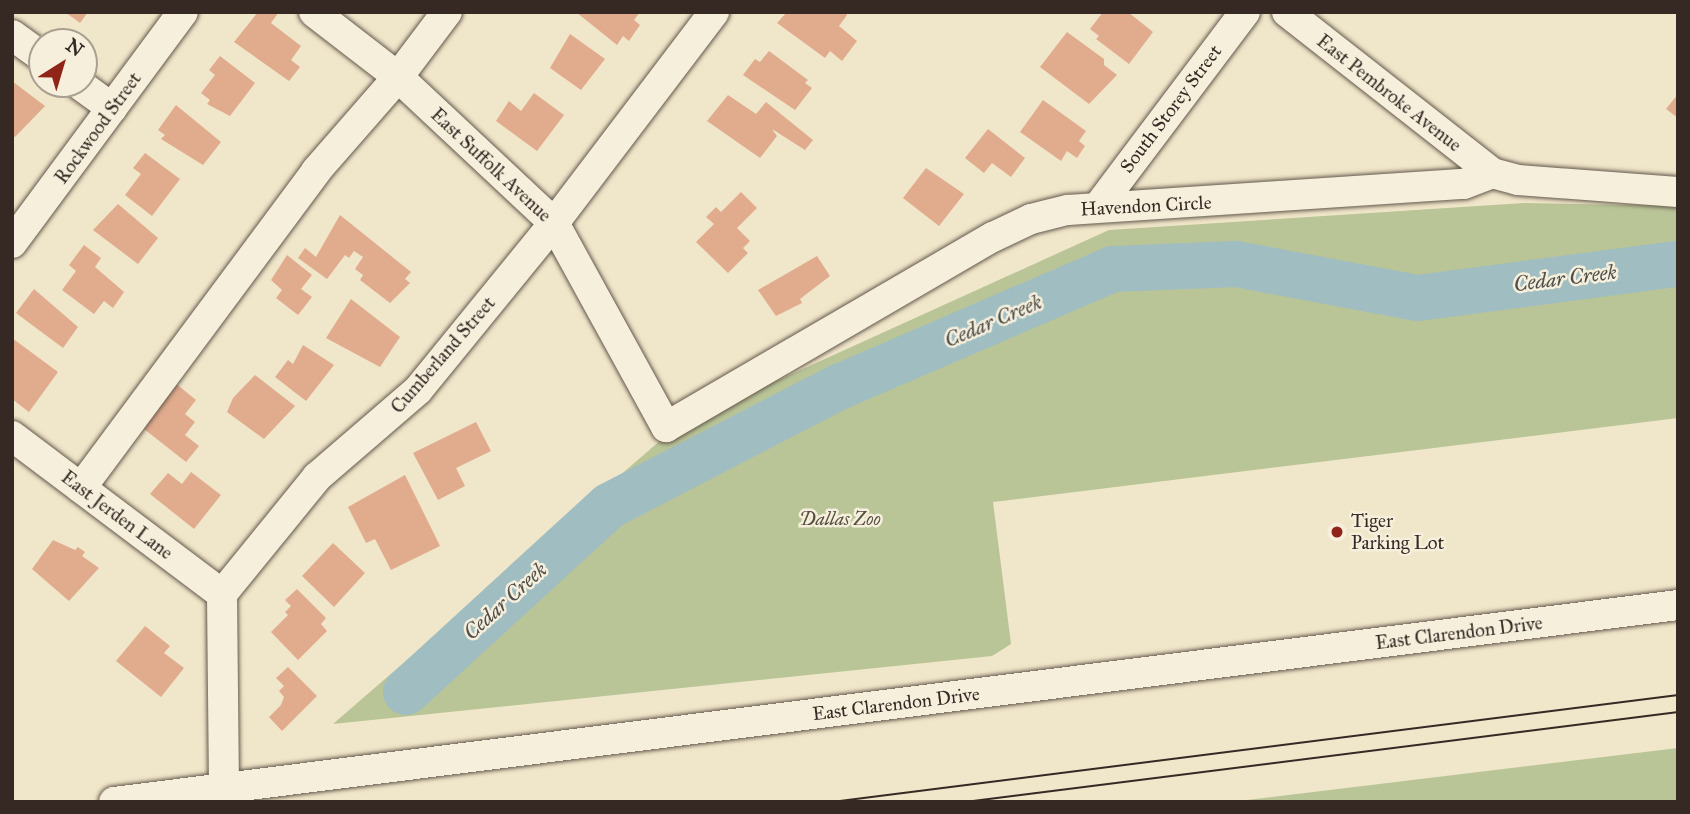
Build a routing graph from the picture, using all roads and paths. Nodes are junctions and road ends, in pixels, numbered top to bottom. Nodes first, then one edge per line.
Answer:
1 (183, 12) edge
2 (314, 12) edge
3 (447, 12) edge
4 (714, 12) edge
5 (1245, 12) edge
6 (1287, 12) edge
7 (12, 35) edge
8 (28, 47) edge
9 (398, 77) junction
10 (98, 98) edge
11 (112, 108) junction
12 (1492, 173) junction
13 (1678, 192) edge
14 (1098, 207) junction
15 (554, 223) junction
16 (12, 243) edge
17 (666, 427) joint
18 (12, 436) edge
19 (81, 488) junction
20 (222, 594) junction
21 (1678, 605) edge
22 (224, 787) junction
23 (114, 802) edge

1 - 11 street, Rockwood Street
2 - 9 street, East Suffolk Avenue
3 - 9 street
4 - 15 street, Cumberland Street
5 - 14 street, South Storey Street
6 - 12 street, East Pembroke Avenue
7 - 8 street
9 - 15 street, East Suffolk Avenue
9 - 19 street
10 - 11 street
11 - 16 street, Rockwood Street
12 - 13 street
12 - 14 street, Havendon Circle
14 - 17 street, Havendon Circle
15 - 17 street, East Suffolk Avenue
15 - 20 street, Cumberland Street
18 - 19 street, East Jerden Lane
19 - 20 street, East Jerden Lane
20 - 22 street
21 - 22 street, East Clarendon Drive
22 - 23 street, East Clarendon Drive

